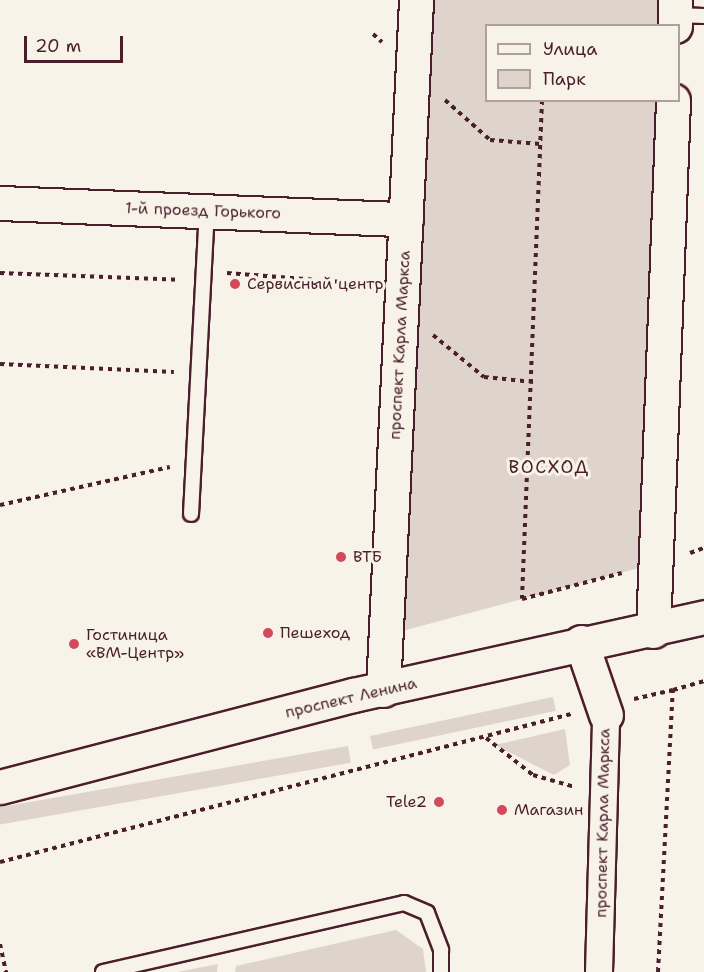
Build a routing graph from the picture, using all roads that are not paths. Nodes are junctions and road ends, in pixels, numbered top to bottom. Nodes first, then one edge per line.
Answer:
1 (416, 0) edge
2 (673, 102) edge
3 (0, 203) edge
4 (207, 211) junction
5 (406, 219) junction
6 (191, 514) dead end
7 (704, 617) edge
8 (652, 631) junction
9 (581, 642) junction
10 (383, 690) junction
11 (604, 710) joint
12 (0, 787) edge
13 (103, 972) edge
14 (441, 972) edge
15 (599, 972) edge

1 - 5 street, проспект Карла Маркса
2 - 8 street
3 - 4 street, 1-й проезд Горького
4 - 5 street, 1-й проезд Горького
4 - 6 lane
5 - 10 street, проспект Карла Маркса
7 - 8 street, проспект Ленина
8 - 9 street, проспект Ленина
9 - 10 street, проспект Ленина
9 - 11 street, проспект Карла Маркса
10 - 12 street, проспект Ленина
11 - 15 street, проспект Карла Маркса
13 - 14 lane

